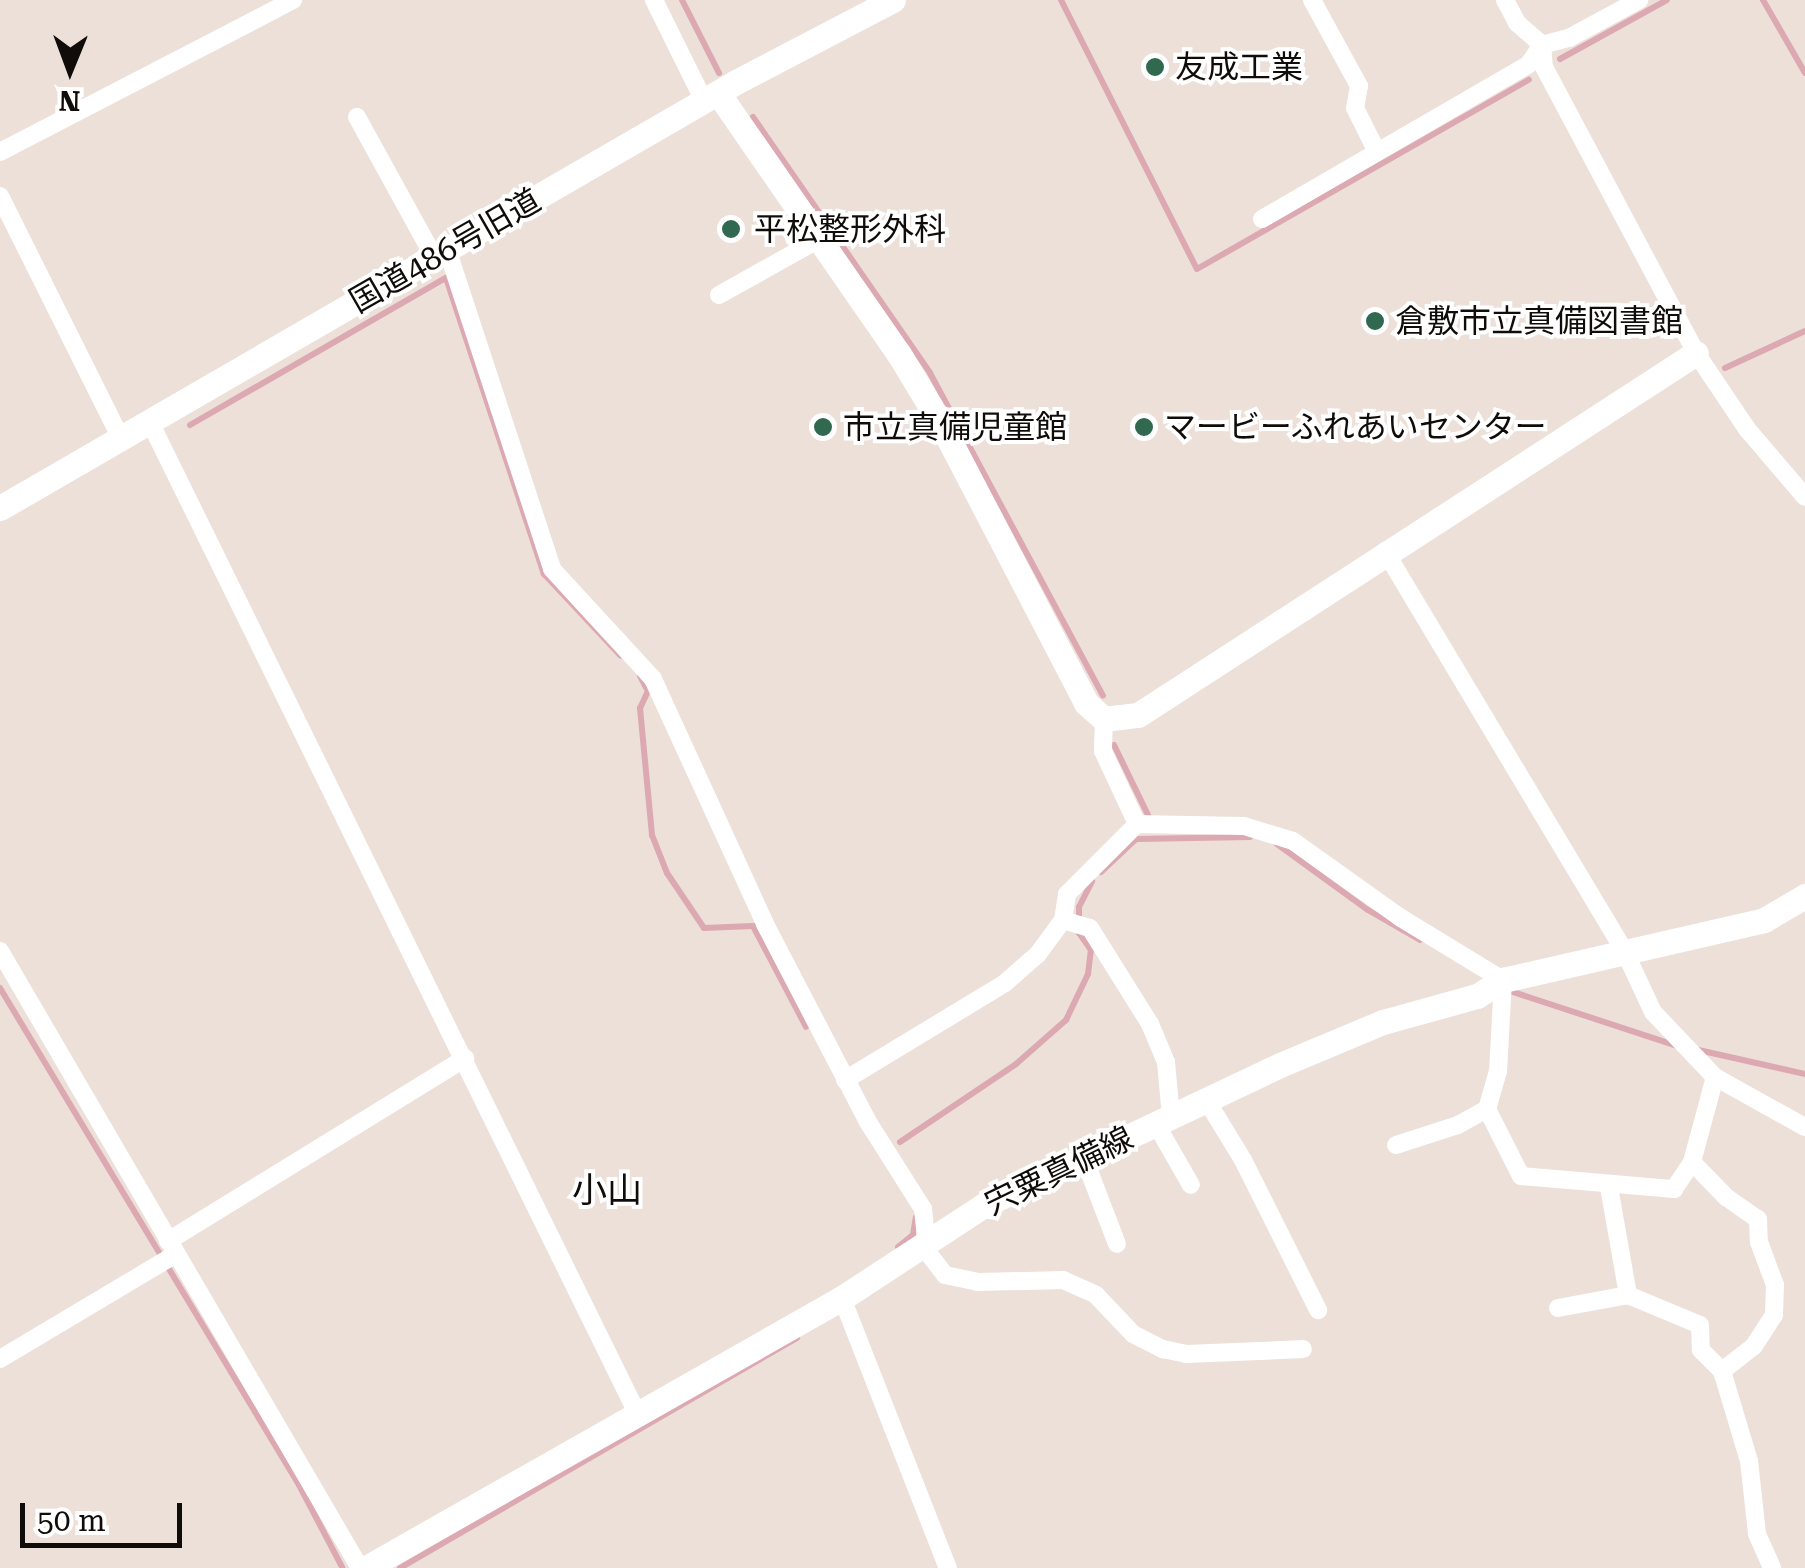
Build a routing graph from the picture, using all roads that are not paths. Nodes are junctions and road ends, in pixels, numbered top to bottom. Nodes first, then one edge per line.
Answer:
1 (293, 0) edge
2 (654, 0) edge
3 (893, 0) edge
4 (1312, 0) edge
5 (1504, 0) edge
6 (1638, 0) edge
7 (1542, 45) junction
8 (711, 97) junction
9 (357, 117) dead end
10 (0, 152) edge
11 (1377, 152) junction
12 (0, 196) edge
13 (1262, 219) dead end
14 (819, 239) junction
15 (440, 253) junction
16 (719, 295) dead end
17 (1696, 352) junction
18 (150, 422) junction
19 (120, 439) junction
20 (1805, 496) edge
21 (0, 508) edge
22 (1385, 551) junction
23 (1104, 719) junction
24 (1137, 824) junction
25 (1805, 896) edge
26 (1063, 920) junction
27 (0, 951) edge
28 (1625, 952) junction
29 (1504, 980) junction
30 (465, 1058) junction
31 (1715, 1077) junction
32 (845, 1080) junction
33 (1207, 1101) junction
34 (1488, 1109) junction
35 (1163, 1121) junction
36 (1805, 1127) edge
37 (1396, 1145) dead end
38 (1084, 1158) junction
39 (1692, 1162) junction
40 (1191, 1185) dead end
41 (1609, 1187) junction
42 (924, 1242) junction
43 (1117, 1244) dead end
44 (168, 1255) junction
45 (1628, 1295) junction
46 (842, 1298) junction
47 (1558, 1308) dead end
48 (1318, 1310) dead end
49 (1303, 1349) dead end
50 (0, 1359) edge
51 (1722, 1370) junction
52 (637, 1414) junction
53 (363, 1568) edge
54 (948, 1568) edge
55 (1772, 1568) edge

1 - 10 street
2 - 8 street
3 - 8 street, 国道486号旧道
4 - 11 street
5 - 7 street
6 - 7 street
7 - 11 street
7 - 17 street
8 - 14 street
8 - 15 street, 国道486号旧道
9 - 15 street
11 - 13 street
12 - 19 street
14 - 16 street
14 - 23 street
15 - 18 street, 国道486号旧道
15 - 32 street
17 - 20 street
17 - 22 street
18 - 19 street, 国道486号旧道
18 - 30 street
19 - 21 street, 国道486号旧道
22 - 23 street
22 - 28 street
23 - 24 street
24 - 26 street
24 - 29 street
25 - 28 street, 宍粟真備線
26 - 32 street
26 - 35 street
27 - 44 street
28 - 29 street, 宍粟真備線
28 - 31 street
29 - 33 street, 宍粟真備線
29 - 34 street
30 - 44 street
30 - 52 street
31 - 36 street
31 - 39 street
32 - 42 street
33 - 35 street, 宍粟真備線
33 - 48 street
34 - 37 street
34 - 41 street
35 - 38 street, 宍粟真備線
35 - 40 street
38 - 42 street, 宍粟真備線
38 - 43 street
39 - 41 street
39 - 51 street
41 - 45 street
42 - 46 street, 宍粟真備線
42 - 49 street
44 - 50 street
44 - 53 street
45 - 47 street
45 - 51 street
46 - 52 street, 宍粟真備線
46 - 54 street
51 - 55 street
52 - 53 street, 宍粟真備線

